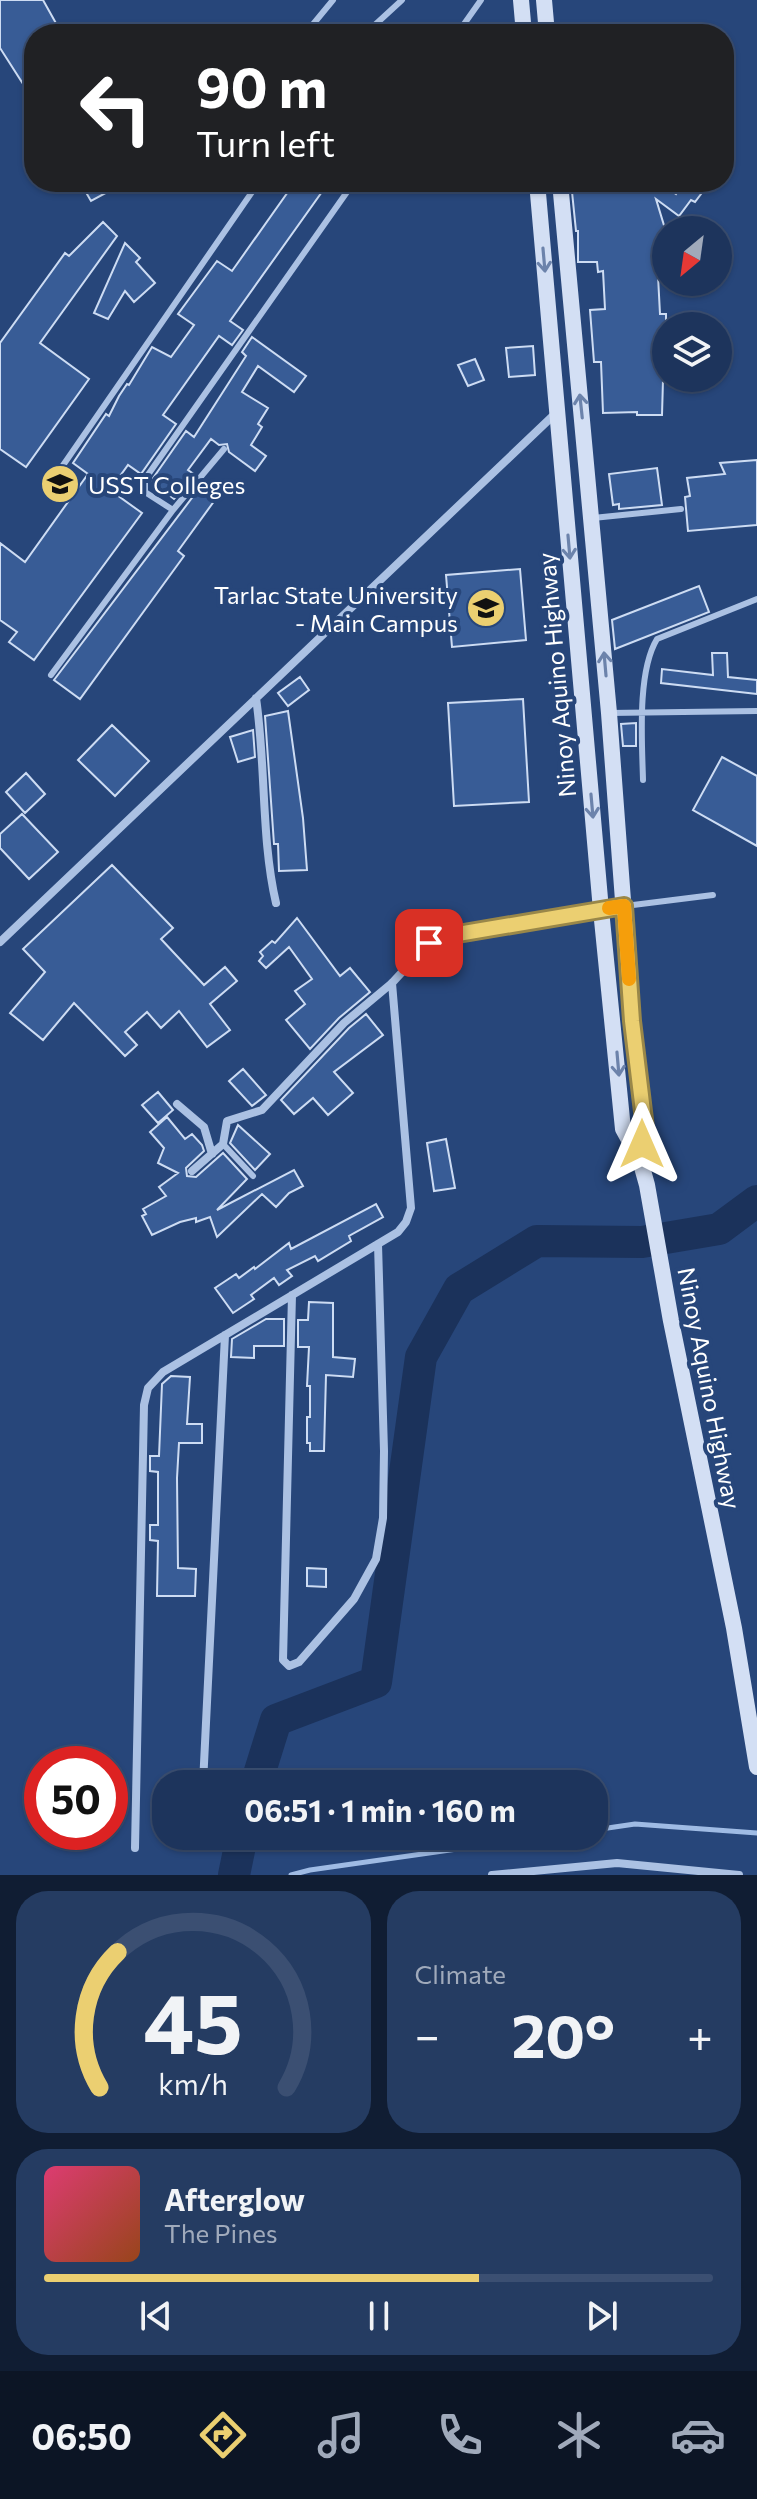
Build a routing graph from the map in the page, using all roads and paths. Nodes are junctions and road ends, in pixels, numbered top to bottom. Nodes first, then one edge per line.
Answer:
1 (333, 0) edge
2 (402, 0) edge
3 (481, 0) edge
4 (521, 0) edge
5 (544, 0) edge
6 (313, 24) edge
7 (376, 24) edge
8 (464, 24) edge
9 (523, 24) edge
10 (546, 24) edge
11 (252, 192) edge
12 (347, 192) edge
13 (538, 192) edge
14 (561, 192) edge
15 (578, 373) junction
16 (554, 375) junction
17 (557, 411) junction
18 (224, 449) dead end
19 (48, 487) dead end
20 (590, 497) junction
21 (565, 500) junction
22 (681, 509) dead end
23 (173, 510) junction
24 (592, 518) junction
25 (757, 599) edge
26 (51, 675) dead end
27 (256, 698) junction
28 (757, 711) edge
29 (609, 713) junction
30 (642, 713) junction
31 (643, 780) dead end
32 (713, 895) dead end
33 (276, 903) dead end
34 (624, 906) junction
35 (601, 910) junction
36 (0, 942) edge
37 (392, 983) junction
38 (177, 1104) dead end
39 (223, 1144) junction
40 (212, 1154) junction
41 (640, 1160) junction
42 (192, 1171) dead end
43 (253, 1176) dead end
44 (378, 1244) junction
45 (292, 1295) junction
46 (225, 1335) junction
47 (757, 1767) edge
48 (204, 1770) edge
49 (135, 1848) dead end
50 (492, 1875) edge
51 (739, 1875) edge

1 - 6 lane
2 - 7 lane
3 - 8 lane
4 - 9 main road
5 - 10 main road
11 - 19 lane
12 - 23 lane
13 -> 16 main road, Ninoy Aquino Highway
14 - 15 main road, Ninoy Aquino Highway
15 - 16 main road
20 -> 15 main road, Ninoy Aquino Highway
16 - 17 main road, Ninoy Aquino Highway
17 - 21 main road, Ninoy Aquino Highway
17 - 27 street
18 - 23 lane
20 - 21 main road
20 - 24 main road, Ninoy Aquino Highway
21 -> 35 main road, Ninoy Aquino Highway
22 - 24 lane
23 - 26 lane
29 -> 24 main road, Ninoy Aquino Highway
25 - 30 lane
27 - 33 street
27 - 36 street
28 - 30 lane
29 - 30 lane
29 - 34 main road, Ninoy Aquino Highway
30 - 31 lane
32 - 34 lane
34 - 35 street
34 - 41 main road, Ninoy Aquino Highway
35 - 37 street
35 -> 41 main road, Ninoy Aquino Highway
37 - 39 street
37 - 44 street
38 - 40 street
39 - 40 street
39 - 43 lane
40 - 42 street
41 - 47 main road, Ninoy Aquino Highway
44 - 45 street
44 - 45 street
45 - 46 street
46 - 48 street
46 - 49 street
50 - 51 street

